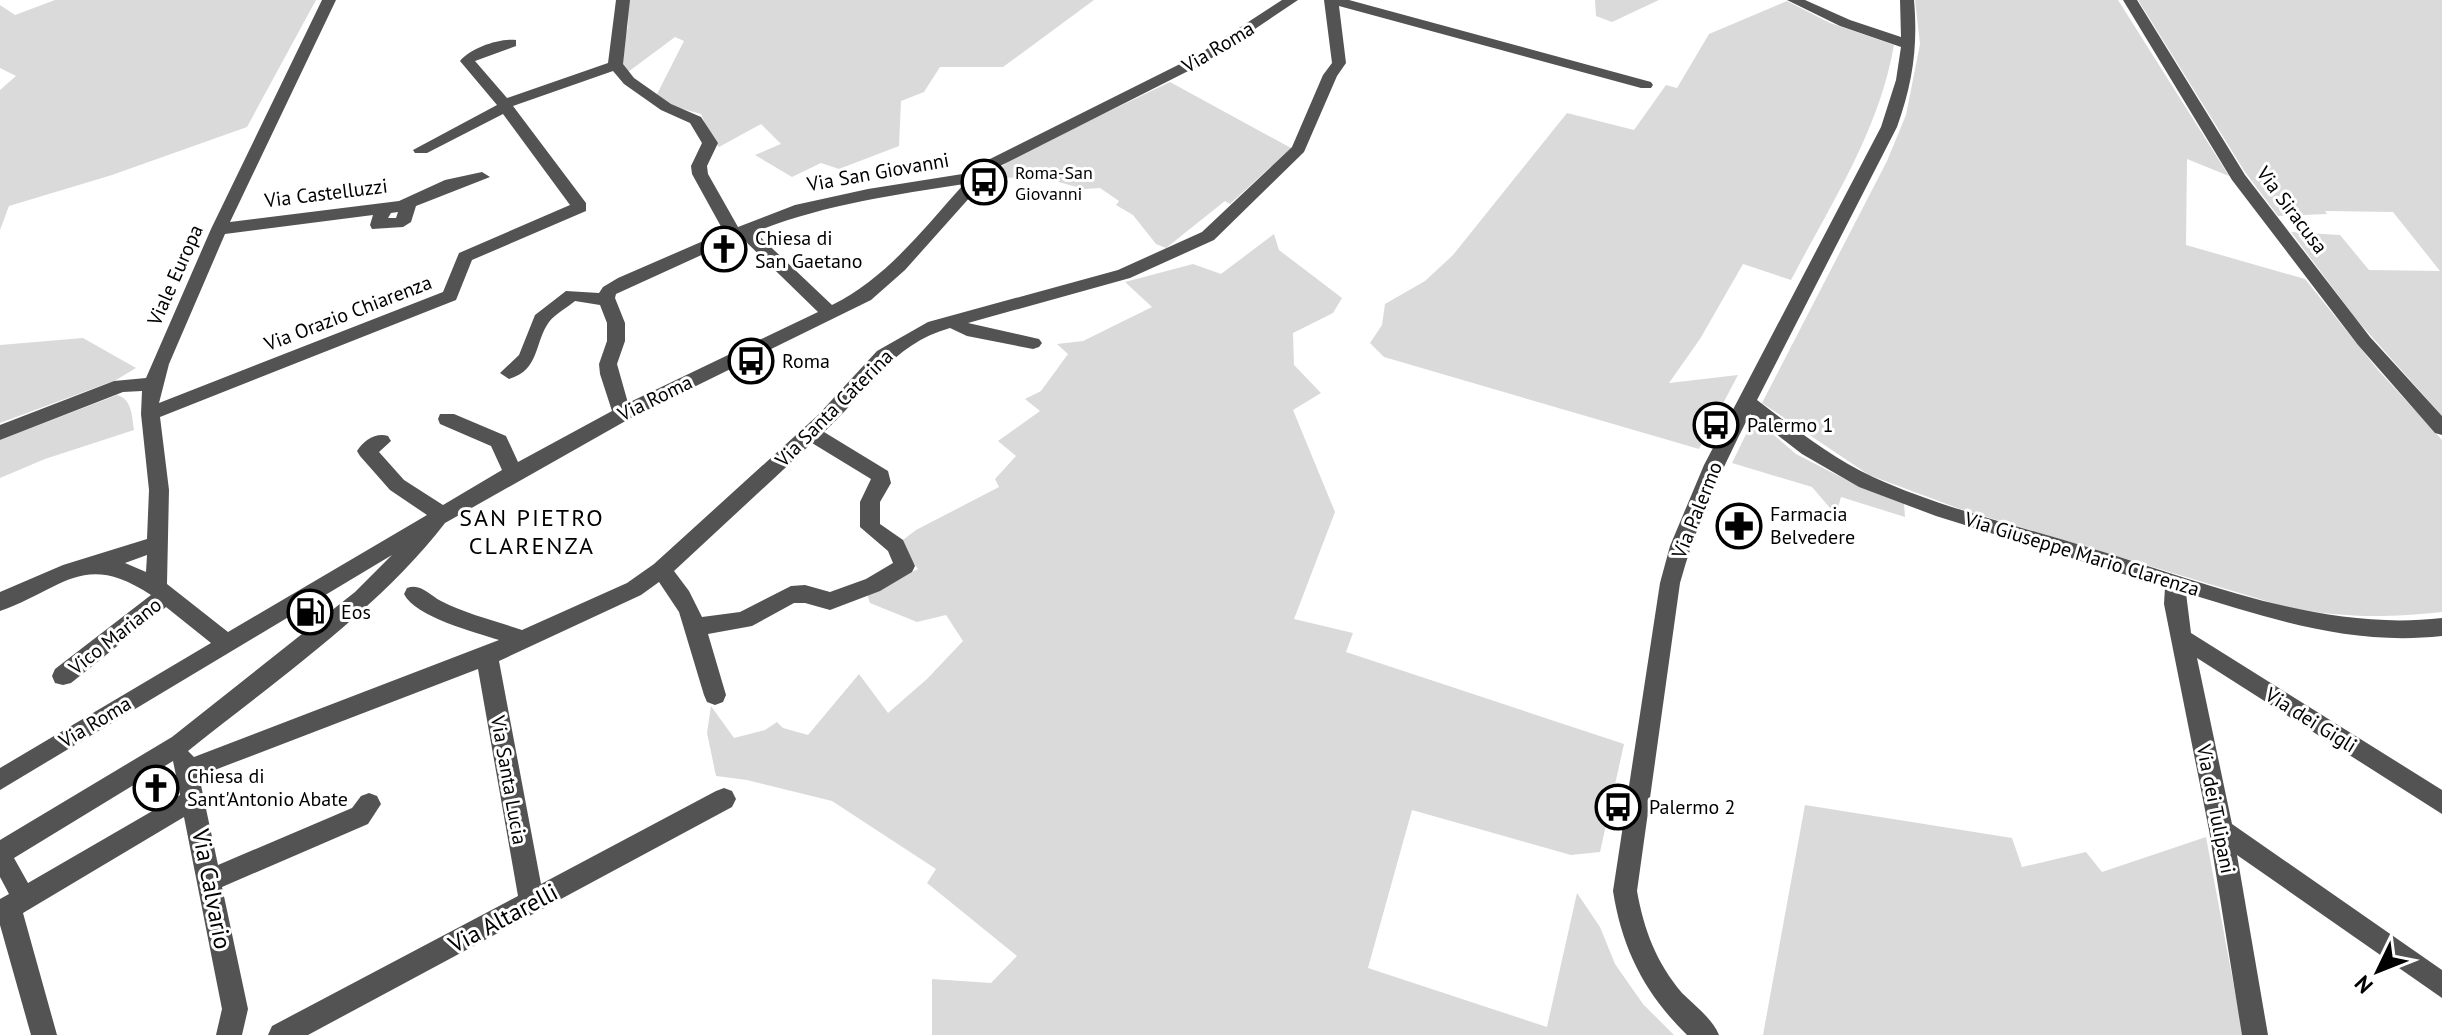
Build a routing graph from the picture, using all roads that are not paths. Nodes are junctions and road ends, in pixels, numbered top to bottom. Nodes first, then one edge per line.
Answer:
1 (329, 0) edge
2 (623, 0) edge
3 (1291, 0) edge
4 (1332, 0) edge
5 (1794, 0) edge
6 (1907, 0) edge
7 (2130, 0) edge
8 (511, 43) dead end
9 (1910, 45) junction
10 (616, 65) junction
11 (1646, 85) dead end
12 (505, 105) junction
13 (421, 150) dead end
14 (482, 177) dead end
15 (976, 177) junction
16 (219, 229) junction
17 (739, 233) junction
18 (607, 300) junction
19 (831, 314) junction
20 (952, 321) junction
21 (1033, 343) dead end
22 (509, 373) dead end
23 (154, 384) junction
24 (1747, 402) junction
25 (150, 414) junction
26 (622, 414) junction
27 (447, 419) dead end
28 (2442, 428) edge
29 (0, 433) edge
30 (811, 433) junction
31 (381, 441) dead end
32 (513, 473) junction
33 (441, 514) junction
34 (156, 544) junction
35 (93, 565) junction
36 (661, 570) junction
37 (2176, 584) junction
38 (161, 591) junction
39 (414, 594) dead end
40 (0, 602) edge
41 (695, 627) junction
42 (2442, 627) edge
43 (2181, 637) junction
44 (523, 640) junction
45 (226, 643) junction
46 (487, 656) junction
47 (63, 676) dead end
48 (715, 695) dead end
49 (180, 744) junction
50 (187, 770) junction
51 (0, 780) edge
52 (194, 799) junction
53 (724, 799) dead end
54 (2442, 803) edge
55 (369, 804) dead end
56 (2221, 830) junction
57 (0, 856) edge
58 (210, 880) junction
59 (532, 903) junction
60 (11, 906) edge
61 (2442, 985) edge
62 (2256, 1034) edge
63 (44, 1035) edge
64 (229, 1035) edge
65 (281, 1035) edge
66 (1706, 1035) edge

1 - 16 street, Viale Europa
2 - 10 street
3 - 15 street, Via Roma
4 - 11 street
4 - 20 street, Via Santa Caterina
5 - 9 street
6 - 9 street, Via Palermo
7 - 28 street, Via Siracusa
8 - 12 street
9 - 24 street, Via Palermo
10 - 12 street
10 - 17 street
12 - 13 street
12 - 25 street, Via Orazio Chiarenza
14 - 16 street, Via Castelluzzi
15 - 17 street, Via San Giovanni
15 - 19 street, Via Roma
16 - 23 street, Viale Europa
17 - 18 street, Via San Giovanni
17 - 19 street
18 - 22 street
18 - 26 street
19 - 26 street, Via Roma
20 - 21 street
20 - 30 street, Via Santa Caterina
23 - 25 street, Viale Europa
23 - 29 street
24 - 37 street, Via Giuseppe Mario Clarenza
24 - 66 street, Via Palermo
25 - 34 street, Viale Europa
26 - 32 street, Via Roma
27 - 32 street
30 - 36 street, Via Santa Caterina
30 - 41 street
31 - 33 street
32 - 33 street, Via Roma
33 - 45 street, Via Roma
33 - 49 street
34 - 35 street
34 - 38 street, Viale Europa
35 - 38 street
35 - 40 street
36 - 41 street
36 - 44 street, Via Santa Caterina
37 - 42 street, Via Giuseppe Mario Clarenza
37 - 43 street, Via dei Tulipani
38 - 45 street
38 - 47 street, Vico Mariano
39 - 44 street
41 - 48 street
43 - 54 street, Via dei Gigli
43 - 56 street, Via dei Tulipani
44 - 46 street, Via Santa Caterina
45 - 51 street, Via Roma
46 - 50 street, Via Santa Caterina
46 - 59 street, Via Santa Lucia
49 - 50 street, Via Calvario
49 - 57 street
50 - 52 street, Via Calvario
52 - 58 street, Via Calvario
52 - 60 street
53 - 59 street, Via Altarelli
55 - 58 street
56 - 61 street
56 - 62 street, Via dei Tulipani
57 - 60 street
58 - 64 street, Via Calvario
59 - 65 street, Via Altarelli
60 - 63 street

